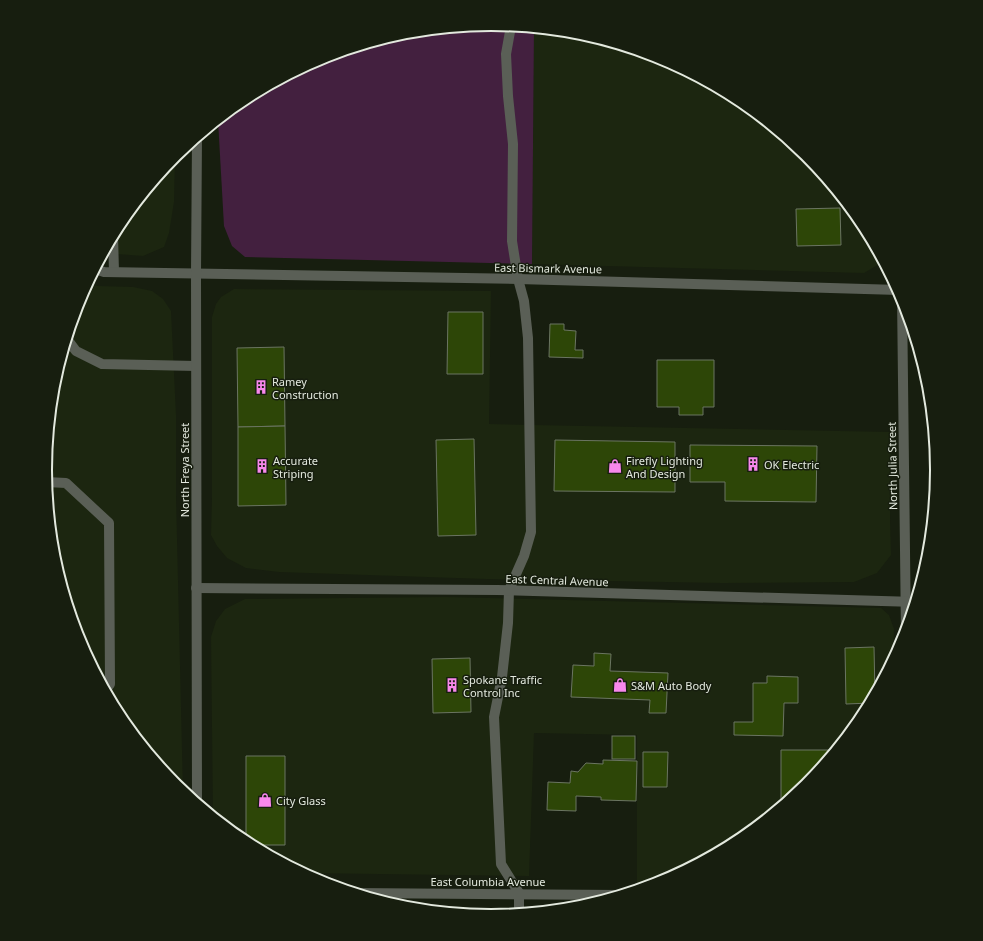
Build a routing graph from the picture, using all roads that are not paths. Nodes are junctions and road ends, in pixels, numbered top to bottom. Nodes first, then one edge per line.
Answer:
1 (510, 32) edge
2 (197, 145) edge
3 (113, 247) edge
4 (100, 271) edge
5 (114, 272) junction
6 (196, 273) junction
7 (518, 280) junction
8 (892, 290) edge
9 (903, 314) edge
10 (71, 344) edge
11 (196, 366) junction
12 (52, 482) edge
13 (196, 588) junction
14 (509, 590) junction
15 (911, 602) edge
16 (109, 686) edge
17 (197, 796) edge
18 (371, 893) edge
19 (519, 893) junction
20 (606, 895) edge
21 (519, 909) edge

1 - 7 street
2 - 6 street, North Freya Street
3 - 5 street
4 - 5 street, East Bismark Avenue
5 - 6 street, East Bismark Avenue
6 - 7 street, East Bismark Avenue
6 - 11 street, North Freya Street
7 - 8 street, East Bismark Avenue
7 - 14 street
9 - 15 street, North Julia Street
10 - 11 street
11 - 13 street, North Freya Street
12 - 16 street
13 - 14 street, East Central Avenue
13 - 17 street, North Freya Street
14 - 15 street, East Central Avenue
14 - 19 street
18 - 19 street, East Columbia Avenue
19 - 20 street, East Columbia Avenue
19 - 21 street

